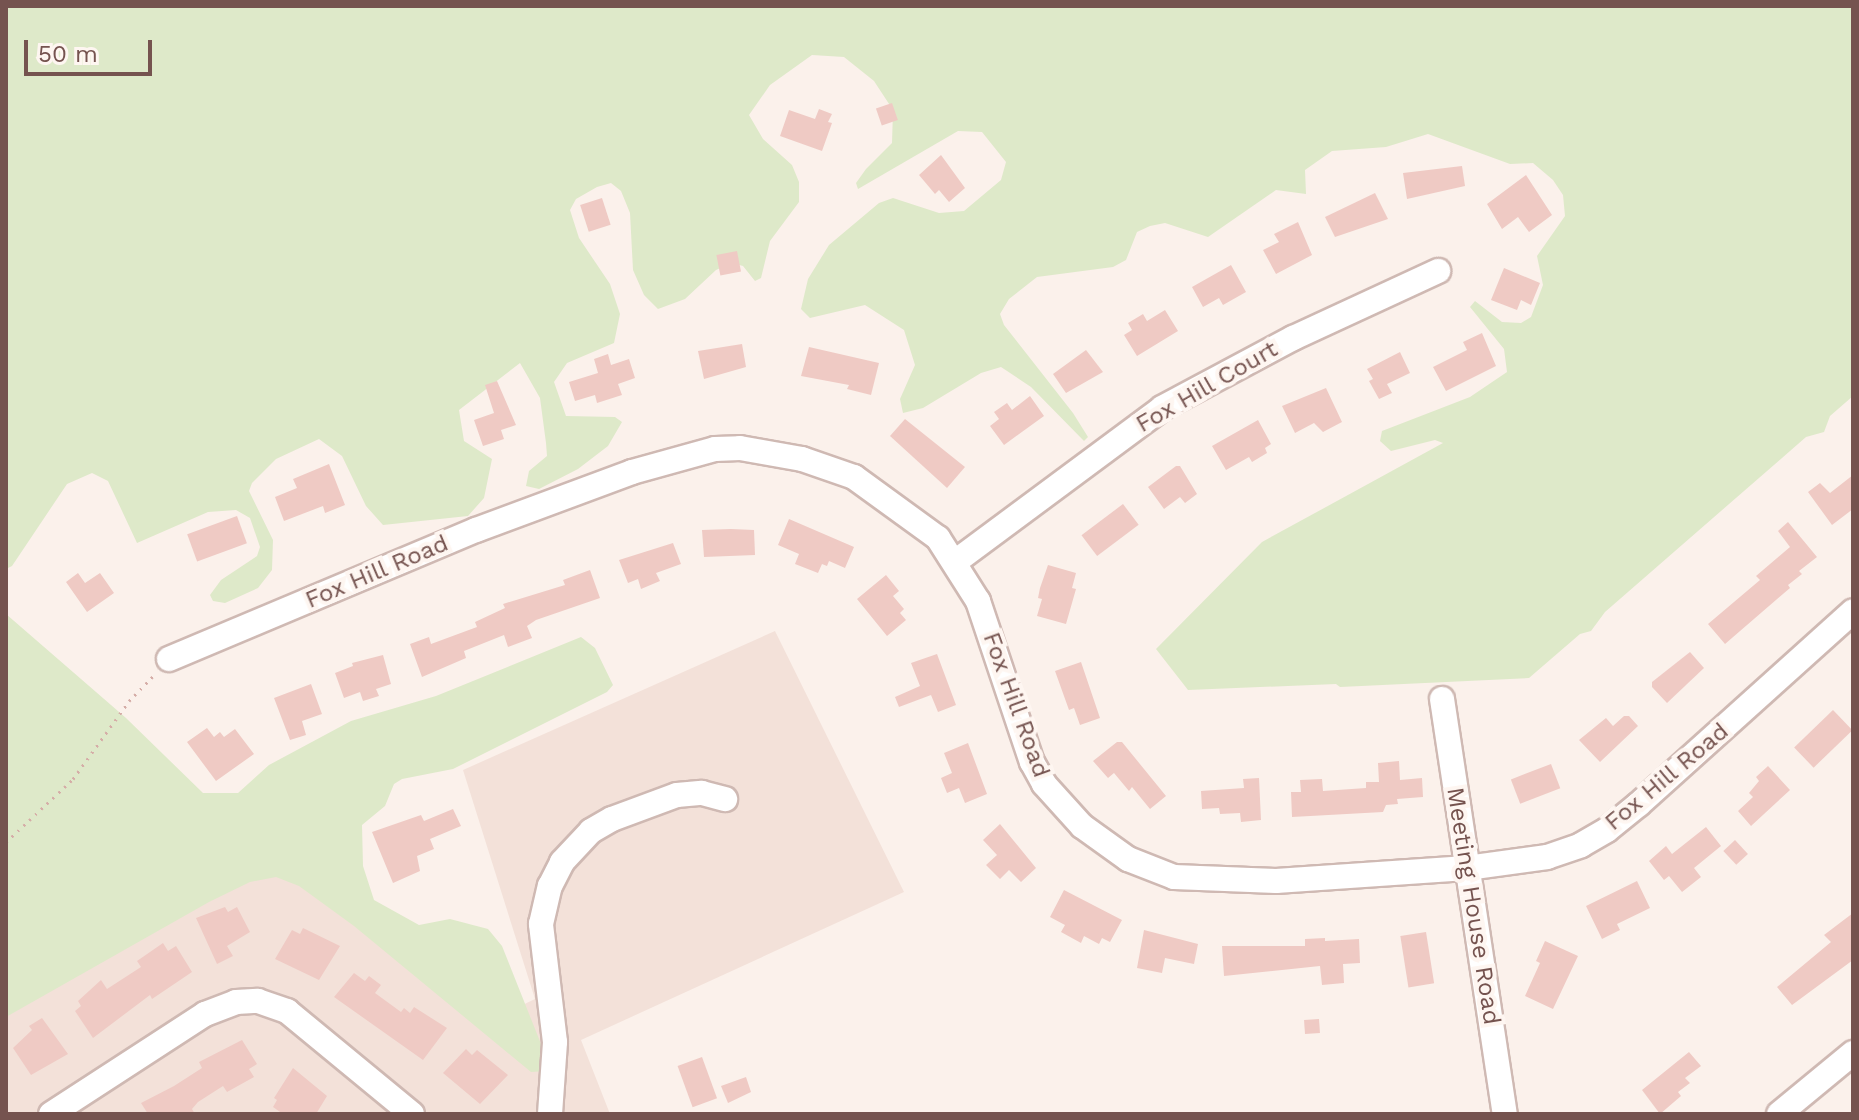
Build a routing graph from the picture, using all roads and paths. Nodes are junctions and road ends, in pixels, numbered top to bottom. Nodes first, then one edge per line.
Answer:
1 (1438, 271) dead end
2 (955, 562) junction
3 (1853, 611) edge
4 (169, 659) joint
5 (1442, 699) dead end
6 (725, 799) dead end
7 (6, 842) edge
8 (1467, 868) junction
9 (1853, 1053) edge
10 (51, 1114) edge
11 (412, 1114) edge
12 (550, 1114) edge
13 (1505, 1114) edge
14 (1779, 1114) edge

1 - 2 street, Fox Hill Court
2 - 4 street, Fox Hill Road
2 - 8 street, Fox Hill Road
3 - 8 street, Fox Hill Road
4 - 7 path
5 - 8 street, Meeting House Road
6 - 12 street
8 - 13 street, Meeting House Road
9 - 14 street
10 - 11 street

